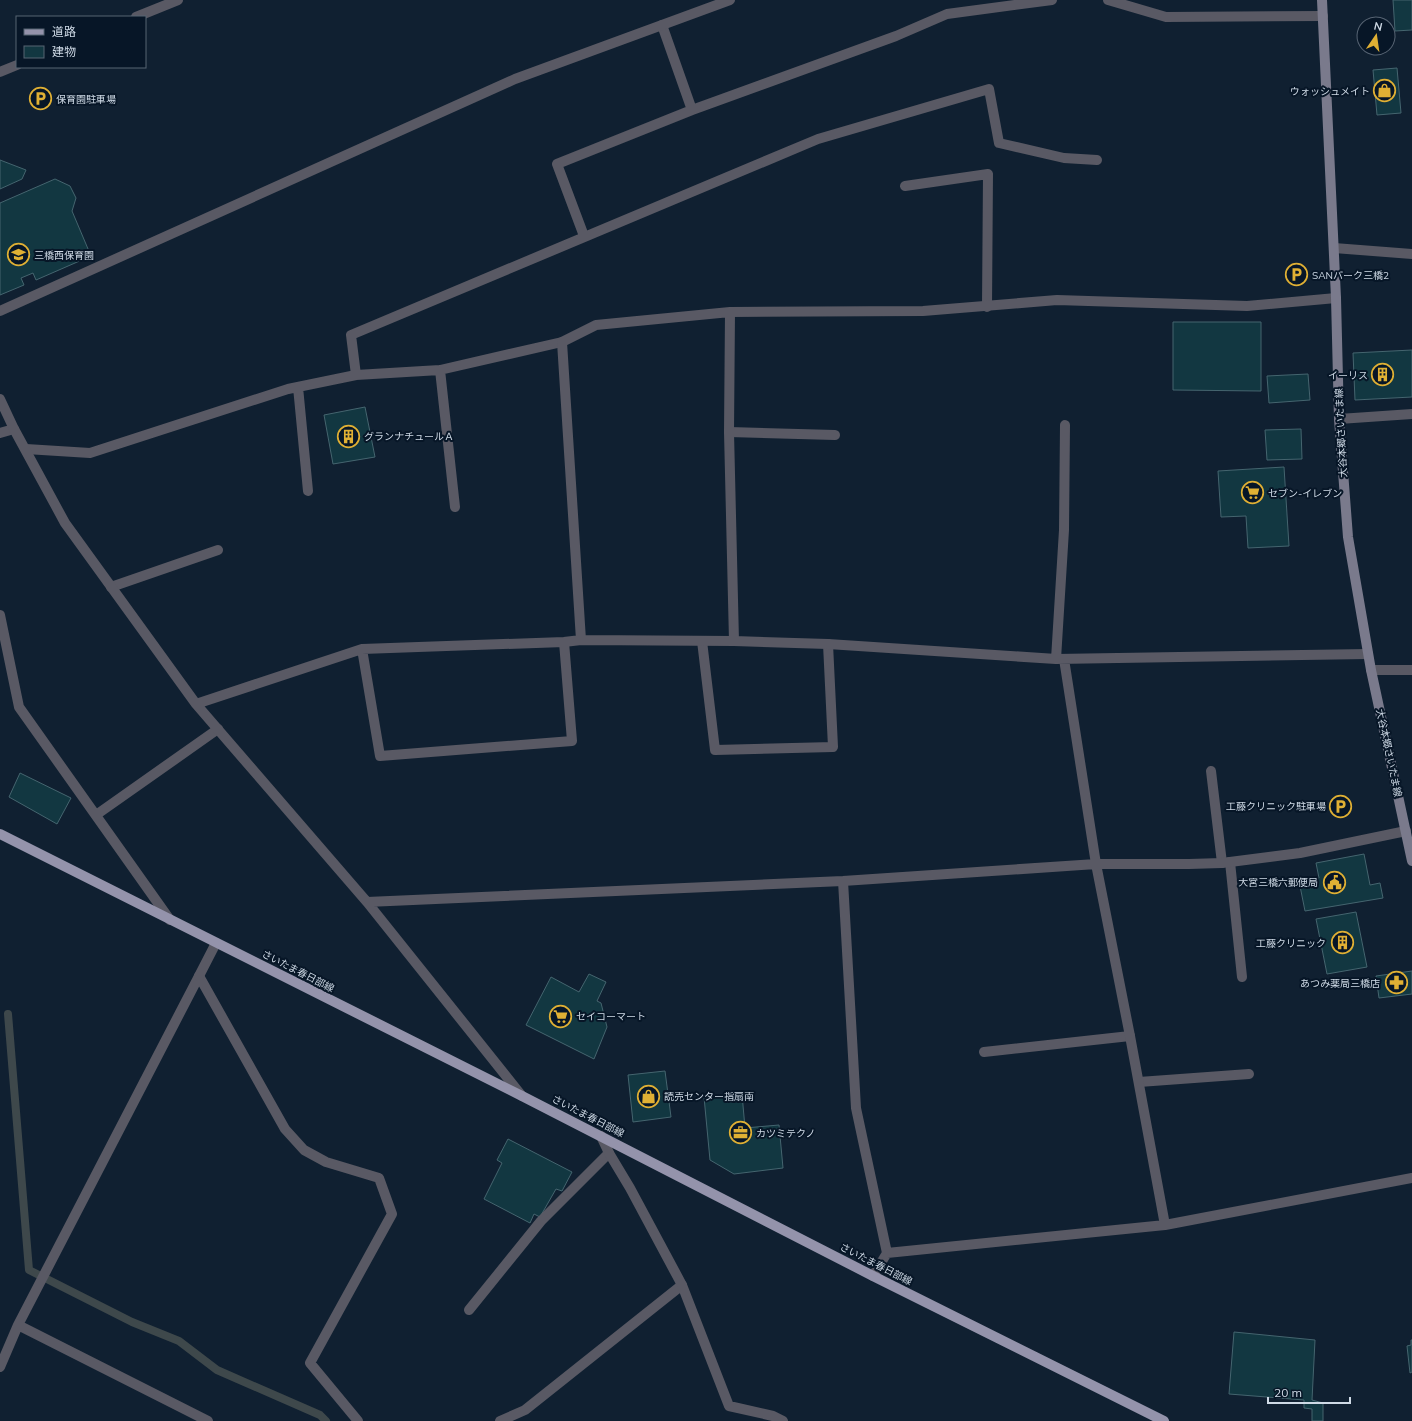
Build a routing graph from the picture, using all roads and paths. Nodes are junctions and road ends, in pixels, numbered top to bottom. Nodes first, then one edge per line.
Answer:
1 (178, 0) edge
2 (730, 0) edge
3 (1052, 0) edge
4 (1108, 0) edge
5 (1322, 0) edge
6 (138, 16) edge
7 (1323, 16) junction
8 (662, 25) junction
9 (16, 65) edge
10 (0, 72) edge
11 (692, 110) junction
12 (1096, 160) dead end
13 (905, 186) dead end
14 (584, 236) junction
15 (1334, 248) junction
16 (1412, 254) edge
17 (1336, 298) junction
18 (987, 307) junction
19 (0, 311) edge
20 (730, 312) junction
21 (562, 342) junction
22 (440, 370) junction
23 (356, 376) junction
24 (298, 387) junction
25 (0, 399) edge
26 (1412, 414) edge
27 (1339, 419) junction
28 (1065, 424) dead end
29 (14, 430) junction
30 (729, 432) junction
31 (0, 433) edge
32 (835, 435) dead end
33 (26, 449) junction
34 (308, 491) dead end
35 (456, 507) dead end
36 (218, 550) dead end
37 (111, 586) junction
38 (0, 615) edge
39 (581, 640) junction
40 (702, 641) junction
41 (734, 641) junction
42 (564, 642) junction
43 (828, 644) junction
44 (362, 649) junction
45 (1368, 654) junction
46 (1060, 659) junction
47 (1371, 670) junction
48 (1412, 670) edge
49 (196, 704) junction
50 (218, 729) junction
51 (1211, 771) dead end
52 (96, 815) junction
53 (1406, 831) junction
54 (0, 834) edge
55 (1412, 861) edge
56 (1226, 862) junction
57 (1096, 864) junction
58 (843, 881) junction
59 (367, 902) junction
60 (170, 920) junction
61 (216, 943) junction
62 (199, 976) junction
63 (1242, 977) dead end
64 (1130, 1036) junction
65 (984, 1052) dead end
66 (1249, 1074) dead end
67 (1139, 1082) junction
68 (522, 1096) junction
69 (601, 1136) junction
70 (609, 1153) junction
71 (1412, 1178) edge
72 (1166, 1225) junction
73 (887, 1253) junction
74 (873, 1276) junction
75 (682, 1285) junction
76 (469, 1310) dead end
77 (18, 1326) junction
78 (0, 1367) edge
79 (208, 1421) edge
80 (358, 1421) edge
81 (500, 1421) edge
82 (782, 1421) edge
83 (1164, 1421) edge

1 - 6 street
2 - 8 street
3 - 11 street
4 - 7 street
5 - 7 main road, 大谷本郷さいたま線
7 - 15 main road, 大谷本郷さいたま線
8 - 11 street
8 - 19 street
9 - 10 street
11 - 14 street
12 - 14 street
13 - 18 street
14 - 23 street
15 - 16 street
15 - 17 main road, 大谷本郷さいたま線
17 - 18 street
17 - 27 main road, 大谷本郷さいたま線
18 - 20 street
20 - 21 street
20 - 30 street
21 - 22 street
21 - 39 street
22 - 23 street
22 - 35 street
23 - 24 street
24 - 33 street
24 - 34 street
25 - 29 street
26 - 27 street
27 - 45 main road, 大谷本郷さいたま線
28 - 46 street
29 - 31 street
29 - 33 street
30 - 32 street
30 - 41 street
33 - 37 street
36 - 37 street
37 - 49 street
38 - 52 street
39 - 40 street
39 - 42 street
40 - 41 street
40 - 43 street
41 - 43 street
42 - 44 street
42 - 44 street
43 - 46 street
44 - 49 street
45 - 46 street
45 - 47 main road, 大谷本郷さいたま線
46 - 57 street
47 - 48 street
47 - 53 main road, 大谷本郷さいたま線
49 - 50 street
50 - 52 street
50 - 59 street
51 - 56 street
52 - 60 street
53 - 55 main road, 大谷本郷さいたま線
53 - 56 street
54 - 60 main road, さいたま春日部線
56 - 57 street
56 - 63 street
57 - 58 street
57 - 64 street
58 - 59 street
58 - 73 street
59 - 68 street
60 - 61 main road, さいたま春日部線
61 - 62 street
61 - 68 main road, さいたま春日部線
62 - 77 street
62 - 80 street
64 - 65 street
64 - 67 street
66 - 67 street
67 - 72 street
68 - 69 main road, さいたま春日部線
69 - 70 street
69 - 74 main road, さいたま春日部線
70 - 75 street
70 - 76 street
71 - 72 street
72 - 73 street
73 - 74 street
74 - 83 main road, さいたま春日部線
75 - 81 street
75 - 82 street
77 - 78 street
77 - 79 street

